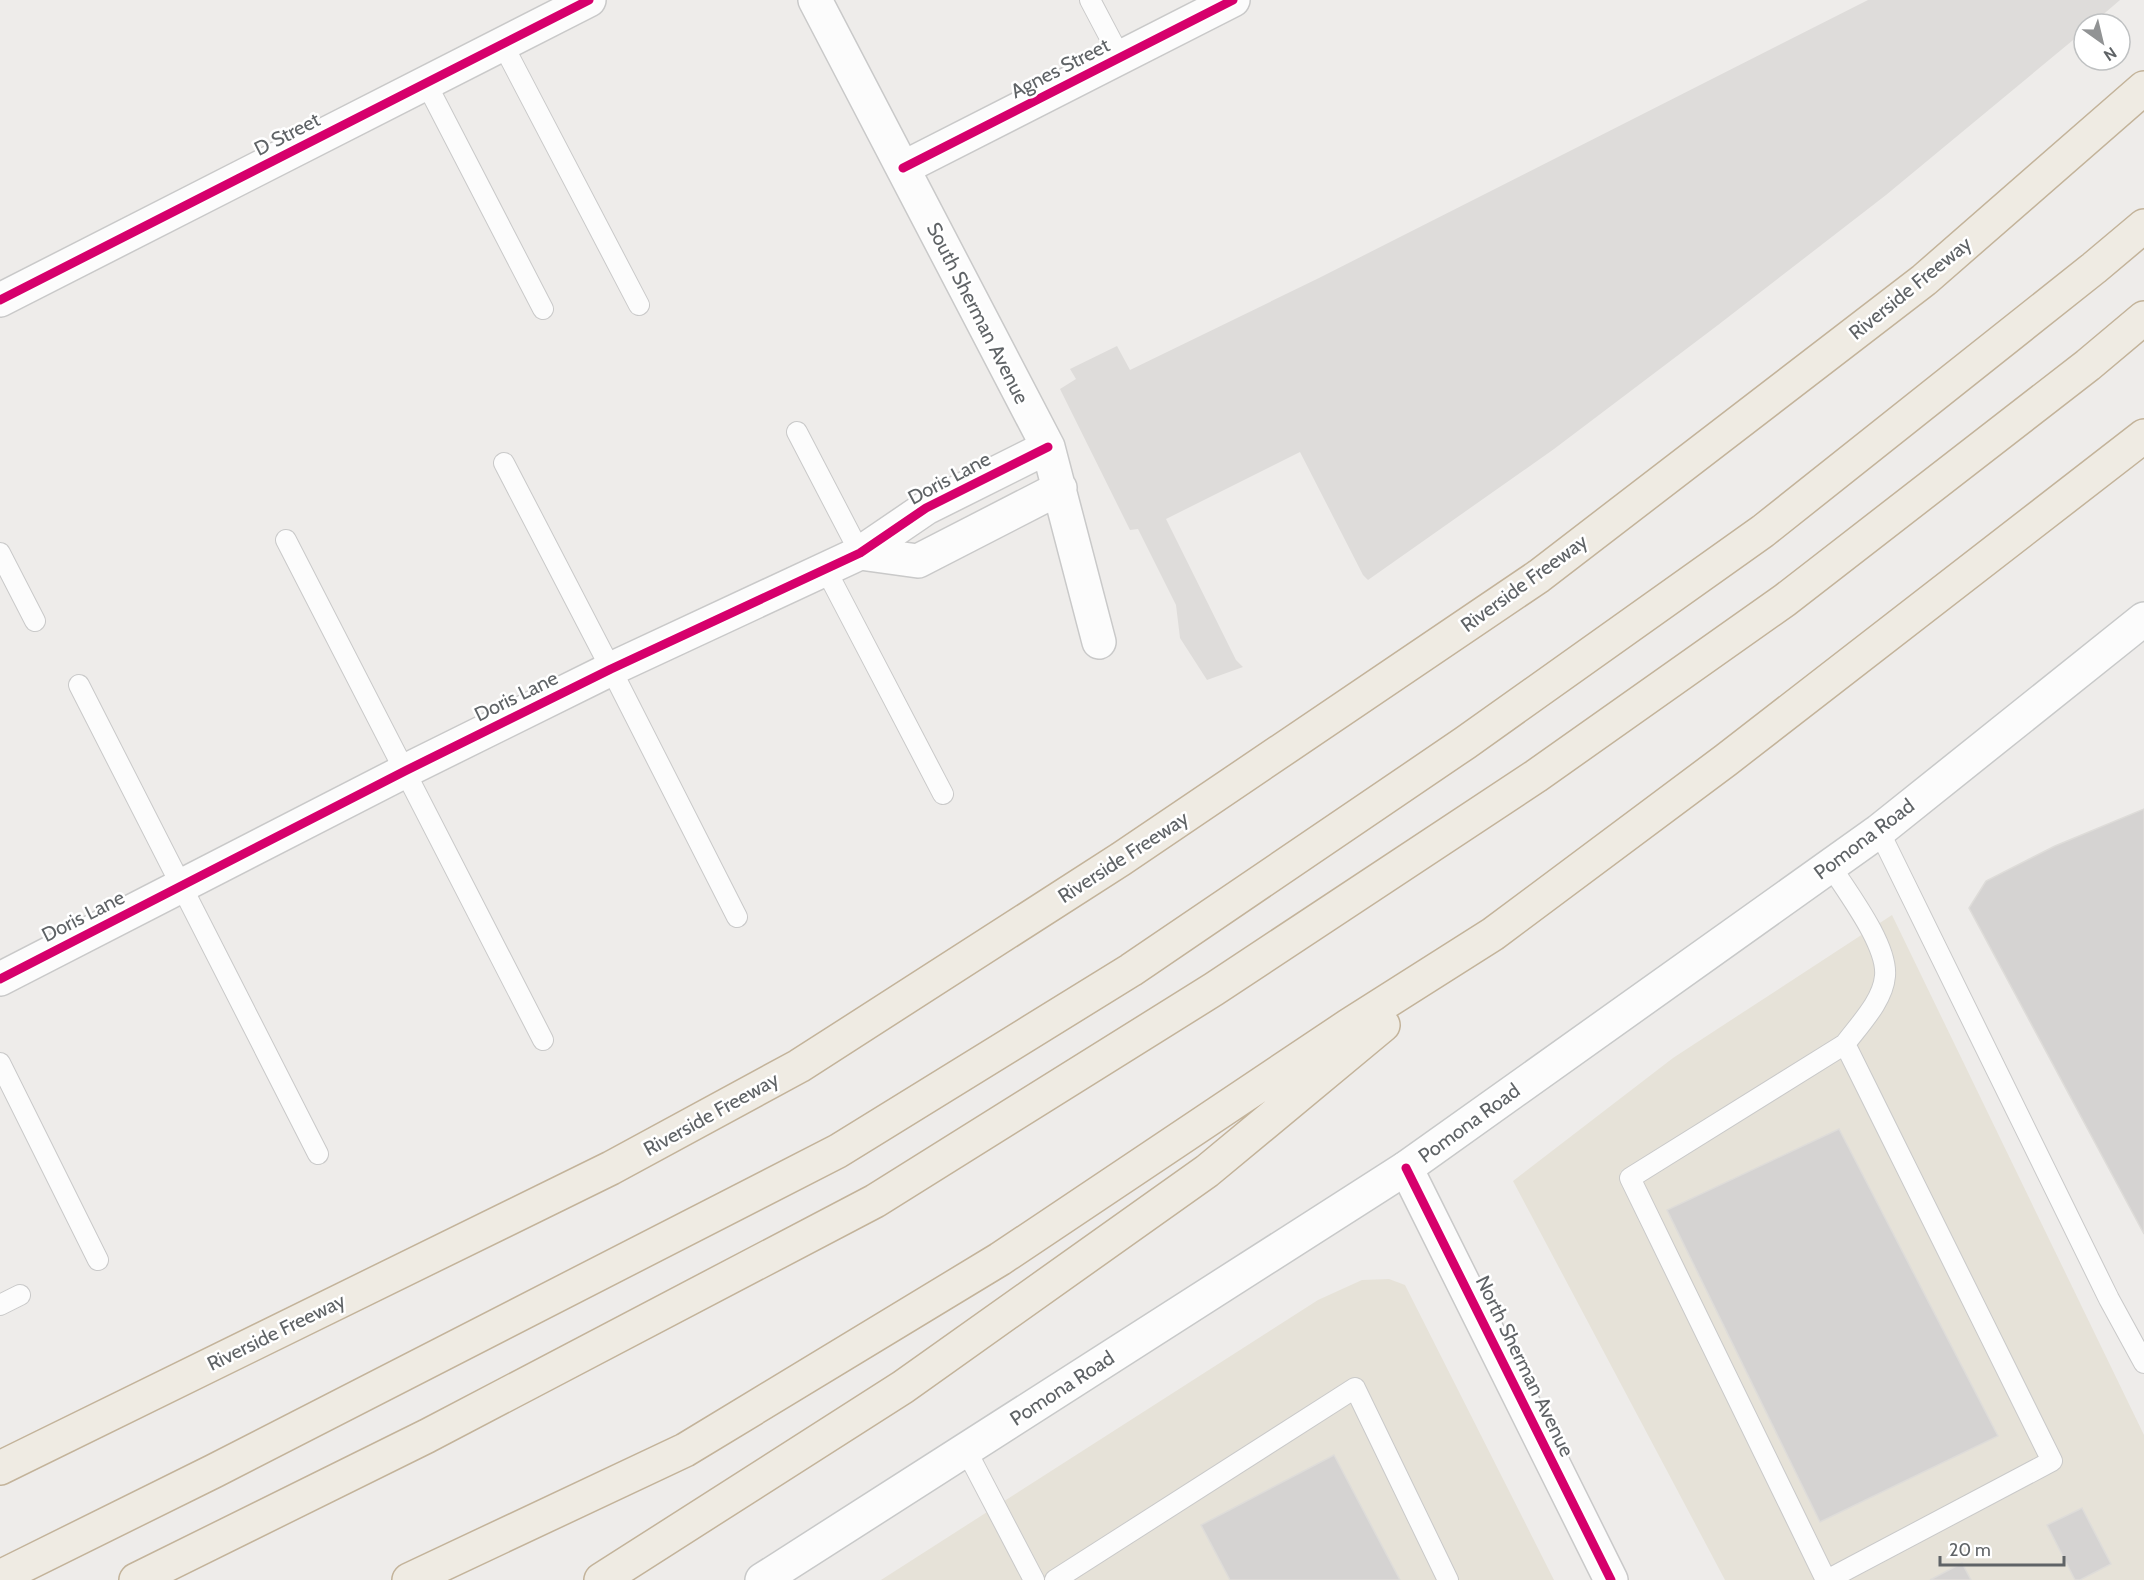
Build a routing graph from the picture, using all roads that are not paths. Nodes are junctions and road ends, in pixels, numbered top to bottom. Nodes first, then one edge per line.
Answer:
1 (589, 0) edge
2 (815, 0) edge
3 (1090, 0) edge
4 (1233, 0) edge
5 (503, 45) junction
6 (1120, 57) junction
7 (426, 83) junction
8 (2144, 88) edge
9 (903, 168) junction
10 (2144, 226) edge
11 (0, 300) edge
12 (639, 305) dead end
13 (543, 309) dead end
14 (2144, 318) edge
15 (797, 432) dead end
16 (2144, 436) edge
17 (1048, 447) junction
18 (504, 463) dead end
19 (1060, 488) junction
20 (286, 540) dead end
21 (0, 553) edge
22 (860, 553) junction
23 (826, 570) junction
24 (2144, 619) edge
25 (34, 621) dead end
26 (1099, 642) dead end
27 (611, 669) junction
28 (79, 686) dead end
29 (405, 771) junction
30 (943, 794) dead end
31 (1878, 831) junction
32 (1830, 865) junction
33 (182, 886) junction
34 (737, 917) dead end
35 (1493, 934) junction
36 (0, 979) edge
37 (543, 1040) dead end
38 (1845, 1044) junction
39 (0, 1063) edge
40 (318, 1154) dead end
41 (1406, 1168) junction
42 (98, 1260) dead end
43 (20, 1295) dead end
44 (0, 1305) edge
45 (2144, 1363) edge
46 (966, 1449) junction
47 (0, 1468) edge
48 (0, 1577) edge
49 (136, 1580) edge
50 (410, 1580) edge
51 (601, 1580) edge
52 (762, 1580) edge
53 (1034, 1580) edge
54 (1055, 1580) edge
55 (1448, 1580) edge
56 (1611, 1580) edge
57 (1826, 1580) edge

1 - 5 street, D Street
2 - 9 street, South Sherman Avenue
3 - 6 lane
4 - 6 street, Agnes Street
5 - 7 street, D Street
5 - 12 lane
6 - 9 street, Agnes Street
7 - 11 street, D Street
7 - 13 lane
8 - 47 highway, Riverside Freeway
9 - 17 street, South Sherman Avenue
10 - 48 highway
14 - 49 highway
15 - 22 lane
16 - 35 highway
17 - 19 street, South Sherman Avenue
17 - 22 street, Doris Lane
18 - 27 lane
19 - 22 street
19 - 26 street, South Sherman Avenue
20 - 29 lane
21 - 25 lane
22 - 23 street, Doris Lane
23 - 27 street, Doris Lane
23 - 30 lane
24 - 31 street, Pomona Road
27 - 29 street, Doris Lane
27 - 34 lane
28 - 33 lane
29 - 33 street, Doris Lane
29 - 37 lane
31 - 32 street, Pomona Road
31 - 45 lane
32 - 38 lane
32 - 41 street, Pomona Road
33 - 36 street, Doris Lane
33 - 40 lane
35 - 50 highway
35 - 51 highway
38 - 57 lane
38 - 57 lane
39 - 42 lane
41 - 46 street, Pomona Road
41 - 56 street, North Sherman Avenue
43 - 44 lane
46 - 52 street, Pomona Road
46 - 53 lane
54 - 55 lane

